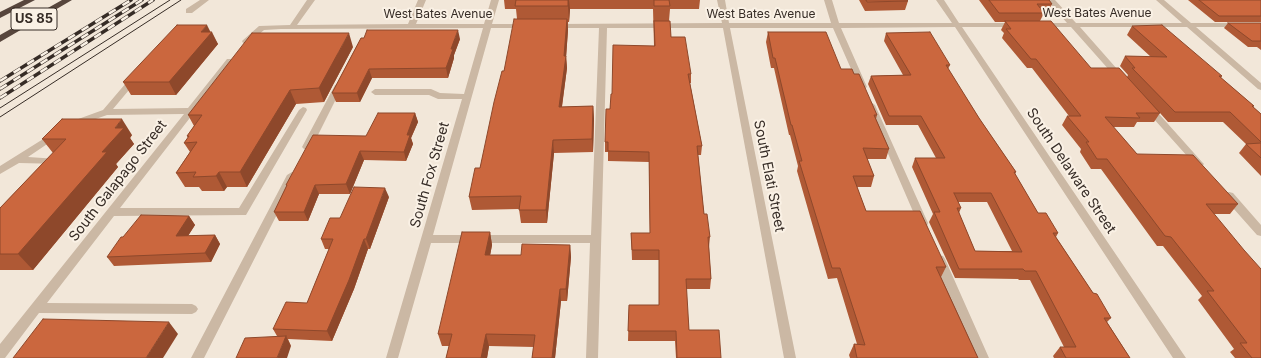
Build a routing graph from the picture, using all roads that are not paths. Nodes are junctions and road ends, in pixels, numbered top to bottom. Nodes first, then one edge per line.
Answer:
1 (31, 0) edge
2 (68, 0) edge
3 (205, 0) edge
4 (311, 0) edge
5 (422, 0) edge
6 (495, 0) edge
7 (721, 0) edge
8 (828, 0) edge
9 (940, 0) edge
10 (1051, 0) edge
11 (1160, 0) edge
12 (190, 11) dead end
13 (0, 15) edge
14 (957, 25) junction
15 (1074, 25) junction
16 (1189, 25) junction
17 (1261, 25) edge
18 (369, 26) junction
19 (411, 26) junction
20 (488, 26) junction
21 (534, 26) edge
22 (549, 26) edge
23 (603, 26) junction
24 (726, 26) junction
25 (836, 26) junction
26 (292, 27) junction
27 (262, 28) joint
28 (0, 39) edge
29 (362, 40) edge
30 (139, 74) edge
31 (344, 76) edge
32 (1127, 84) edge
33 (1261, 87) edge
34 (375, 92) dead end
35 (467, 97) junction
36 (1143, 102) edge
37 (303, 110) dead end
38 (191, 111) junction
39 (106, 112) junction
40 (304, 153) edge
41 (17, 160) junction
42 (296, 167) edge
43 (0, 171) edge
44 (49, 172) edge
45 (1208, 173) edge
46 (1224, 190) edge
47 (112, 212) junction
48 (1261, 232) edge
49 (928, 235) edge
50 (426, 239) junction
51 (596, 240) junction
52 (935, 250) edge
53 (36, 308) junction
54 (192, 309) dead end
55 (0, 354) edge
56 (197, 358) edge
57 (392, 358) edge
58 (592, 358) edge
59 (790, 358) edge
60 (982, 358) edge
61 (1180, 358) edge

1 - 13 highway, US 85
2 - 28 highway, US 85
3 - 12 street
4 - 26 street
5 - 19 street
6 - 20 street, South Fox Street
7 - 24 street, South Elati Street
8 - 25 street
9 - 14 street, South Delaware Street
10 - 15 street
11 - 16 street
14 - 15 street, West Bates Avenue
14 - 25 street, West Bates Avenue
14 - 61 street, South Delaware Street
15 - 16 street, West Bates Avenue
15 - 32 street
16 - 17 street, West Bates Avenue
16 - 33 street
18 - 19 street, West Bates Avenue
18 - 26 street, West Bates Avenue
18 - 29 street
19 - 20 street, West Bates Avenue
20 - 21 street, West Bates Avenue
20 - 35 street, South Fox Street
22 - 23 street, West Bates Avenue
23 - 24 street, West Bates Avenue
23 - 51 street
24 - 25 street, West Bates Avenue
24 - 59 street, South Elati Street
25 - 49 street
26 - 27 street, West Bates Avenue
27 - 38 street, South Galapago Street
30 - 39 street
31 - 40 street
34 - 35 street
35 - 50 street, South Fox Street
36 - 45 street
37 - 47 street
38 - 39 street
38 - 47 street, South Galapago Street
39 - 41 street
41 - 43 street
41 - 44 street
42 - 56 street
46 - 48 street
47 - 53 street, South Galapago Street
50 - 51 street
50 - 57 street, South Fox Street
51 - 58 street
52 - 60 street
53 - 54 street
53 - 55 street, South Galapago Street

